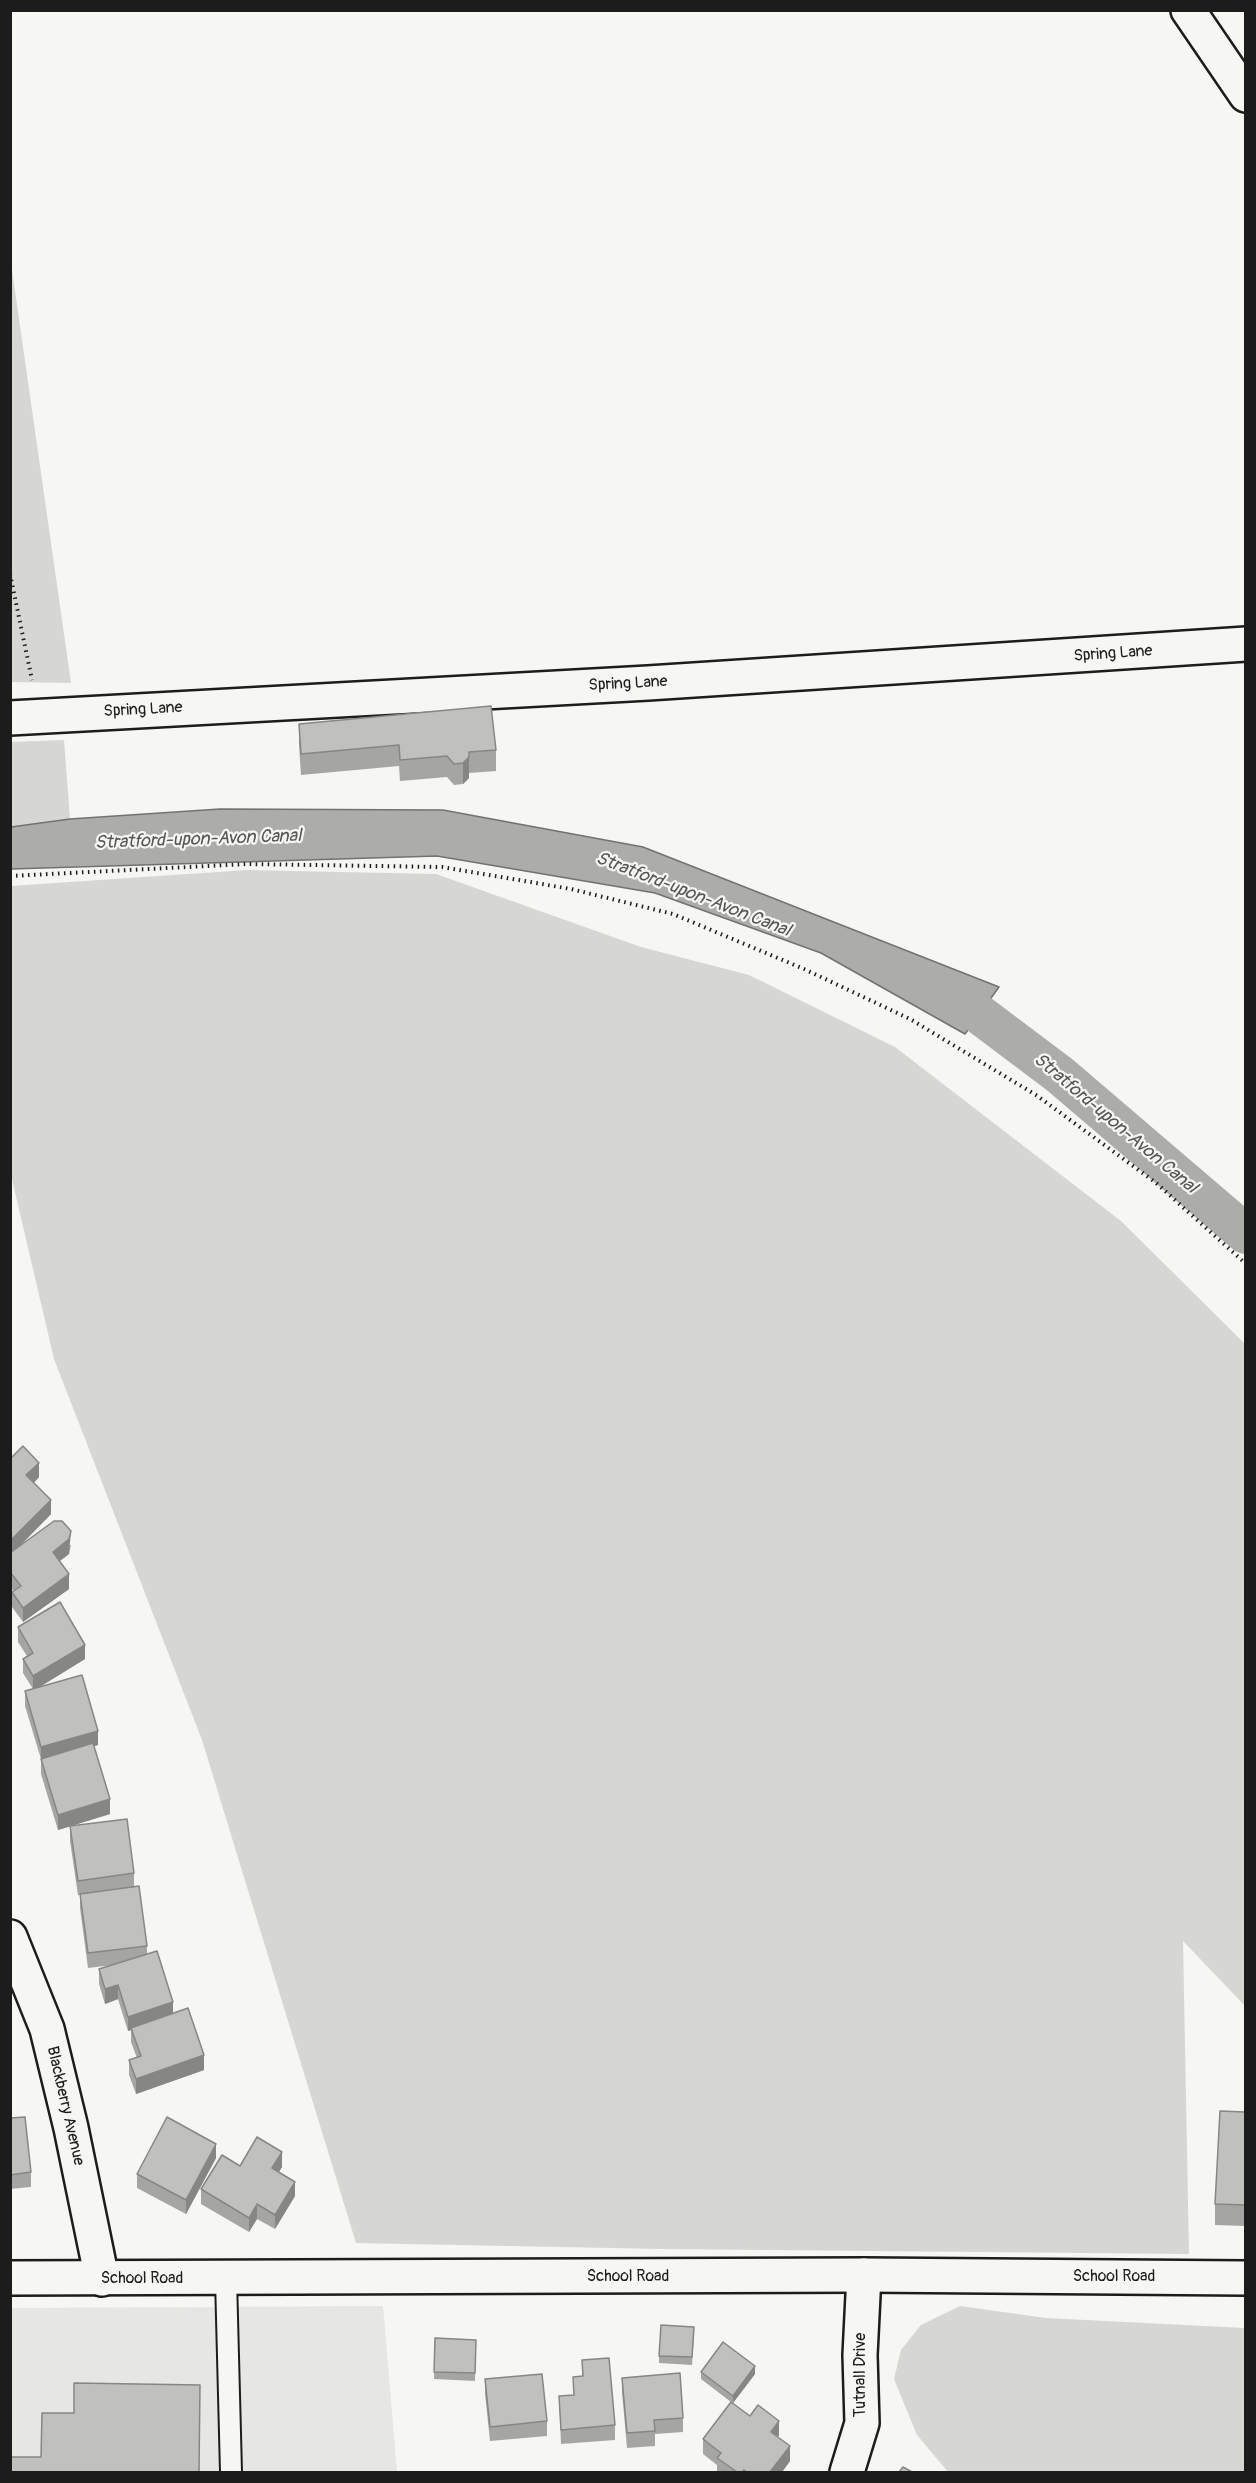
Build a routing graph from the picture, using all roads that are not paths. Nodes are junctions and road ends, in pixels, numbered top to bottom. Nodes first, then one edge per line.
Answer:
1 (1188, 10) edge
2 (1245, 95) edge
3 (1245, 644) edge
4 (25, 717) edge
5 (10, 1937) edge
6 (864, 2276) junction
7 (10, 2278) edge
8 (1245, 2278) edge
9 (102, 2279) junction
10 (226, 2279) junction
11 (231, 2472) edge
12 (847, 2472) edge

1 - 2 street
3 - 4 street, Spring Lane
5 - 9 street, Blackberry Avenue
6 - 8 street, School Road
6 - 10 street, School Road
6 - 12 street, Tutnall Drive
7 - 9 street, School Road
9 - 10 street, School Road
10 - 11 lane

